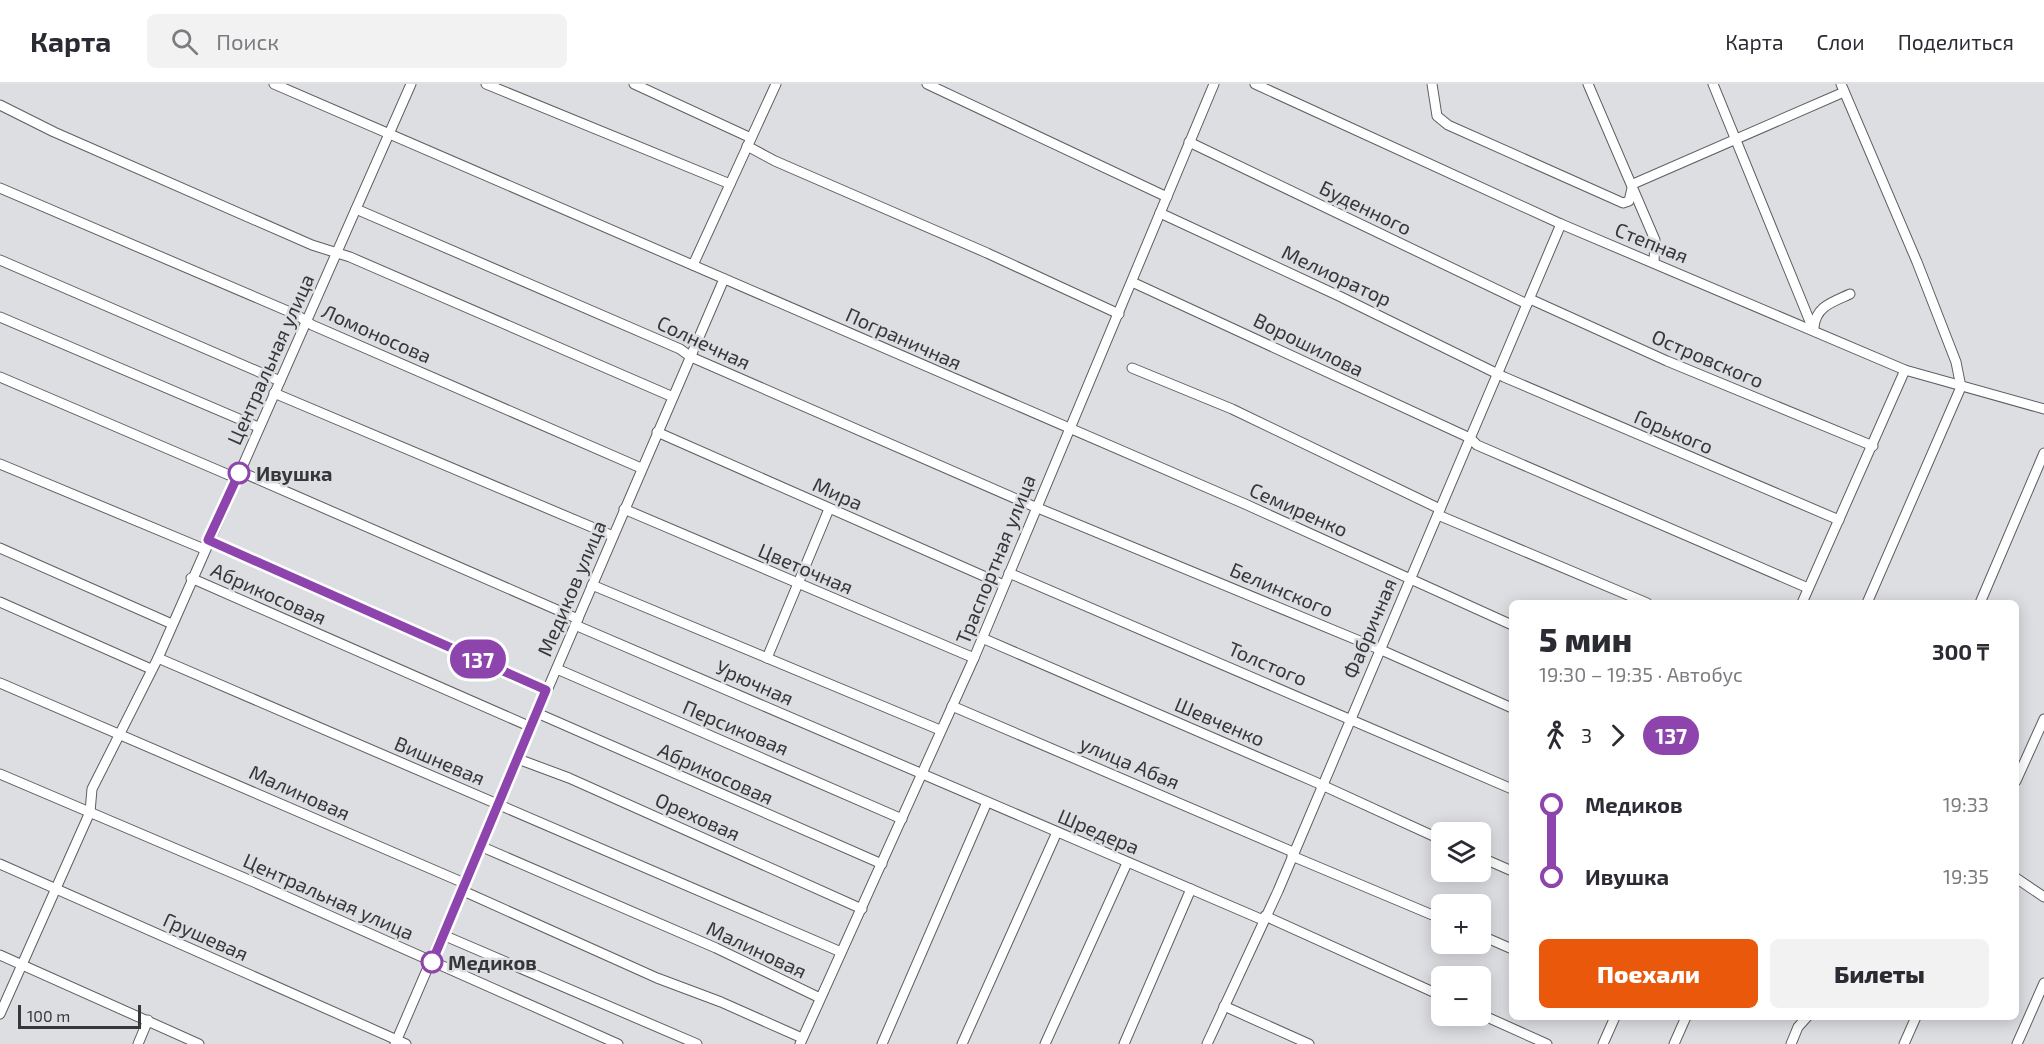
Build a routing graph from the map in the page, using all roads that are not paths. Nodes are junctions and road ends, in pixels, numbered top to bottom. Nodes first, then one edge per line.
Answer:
1 (274, 84) edge
2 (411, 84) edge
3 (486, 84) edge
4 (634, 84) edge
5 (776, 84) edge
6 (927, 84) edge
7 (1214, 84) edge
8 (1255, 84) edge
9 (1432, 84) edge
10 (1588, 84) edge
11 (1713, 84) edge
12 (1843, 88) edge
13 (0, 105) edge
14 (389, 134) junction
15 (1736, 138) junction
16 (749, 142) junction
17 (1189, 142) junction
18 (730, 184) junction
19 (1633, 184) junction
20 (0, 189) edge
21 (1167, 197) junction
22 (356, 209) junction
23 (1160, 213) junction
24 (1561, 224) junction
25 (337, 254) junction
26 (0, 260) edge
27 (1654, 262) junction
28 (693, 265) junction
29 (724, 279) junction
30 (1132, 282) junction
31 (1850, 294) dead end
32 (1528, 302) junction
33 (1119, 314) junction
34 (0, 317) edge
35 (306, 320) junction
36 (1814, 329) junction
37 (691, 357) junction
38 (1132, 368) dead end
39 (1905, 370) junction
40 (1497, 372) junction
41 (0, 377) edge
42 (280, 381) junction
43 (1961, 387) junction
44 (274, 393) junction
45 (673, 397) junction
46 (2044, 409) edge
47 (258, 427) junction
48 (1069, 430) junction
49 (657, 432) junction
50 (1470, 438) junction
51 (1873, 446) junction
52 (2044, 453) edge
53 (0, 464) edge
54 (641, 468) junction
55 (238, 475) junction
56 (1036, 507) junction
57 (624, 509) junction
58 (829, 509) junction
59 (1439, 512) junction
60 (1839, 520) junction
61 (613, 536) junction
62 (206, 545) junction
63 (0, 548) edge
64 (1009, 573) junction
65 (191, 579) junction
66 (1409, 579) junction
67 (798, 584) junction
68 (592, 585) junction
69 (1004, 585) junction
70 (1808, 588) junction
71 (1640, 600) edge
72 (1803, 600) edge
73 (1868, 600) edge
74 (1981, 600) edge
75 (0, 602) edge
76 (577, 622) junction
77 (171, 624) junction
78 (1509, 624) edge
79 (982, 638) junction
80 (1379, 649) junction
81 (158, 658) junction
82 (767, 658) junction
83 (974, 658) junction
84 (152, 669) junction
85 (557, 669) junction
86 (0, 683) edge
87 (546, 690) junction
88 (952, 706) junction
89 (1509, 707) edge
90 (537, 712) junction
91 (1349, 717) junction
92 (2044, 719) edge
93 (531, 727) junction
94 (940, 730) junction
95 (121, 734) junction
96 (518, 759) junction
97 (0, 774) edge
98 (920, 774) junction
99 (2019, 774) edge
100 (1321, 785) junction
101 (1509, 788) edge
102 (987, 802) junction
103 (498, 805) junction
104 (90, 812) junction
105 (902, 819) junction
106 (1057, 832) junction
107 (1431, 835) edge
108 (480, 846) junction
109 (1292, 854) junction
110 (1491, 862) edge
111 (1127, 863) junction
112 (0, 864) edge
113 (882, 864) junction
114 (1509, 870) edge
115 (2019, 880) edge
116 (463, 887) junction
117 (1191, 889) junction
118 (57, 890) junction
119 (2044, 897) edge
120 (862, 909) junction
121 (1431, 914) edge
122 (1264, 918) junction
123 (443, 935) junction
124 (1491, 940) edge
125 (1509, 948) edge
126 (842, 952) junction
127 (0, 955) edge
128 (432, 962) junction
129 (22, 965) junction
130 (2044, 983) edge
131 (1431, 991) edge
132 (820, 998) junction
133 (1224, 1006) junction
134 (0, 1014) edge
135 (1491, 1019) edge
136 (148, 1020) junction
137 (1615, 1020) edge
138 (1685, 1020) edge
139 (1805, 1020) edge
140 (1915, 1020) edge
141 (801, 1041) edge
142 (400, 1043) edge
143 (138, 1044) edge
144 (199, 1044) edge
145 (618, 1044) edge
146 (697, 1044) edge
147 (882, 1044) edge
148 (962, 1044) edge
149 (1045, 1044) edge
150 (1124, 1044) edge
151 (1207, 1044) edge
152 (1310, 1044) edge
153 (1547, 1044) edge
154 (1603, 1044) edge
155 (1674, 1044) edge
156 (1791, 1044) edge
157 (1904, 1044) edge
158 (2017, 1044) edge

1 - 14 street, Пограничная
2 - 14 street, Центральная улица
3 - 18 street
4 - 16 street
5 - 16 street
6 - 21 street
7 - 17 street, Траспортная улица
8 - 24 street, Степная
9 - 19 street
10 - 19 street
11 - 15 street
12 - 15 street
12 - 43 street
13 - 25 street
14 - 22 street, Центральная улица
14 - 28 street, Пограничная
15 - 19 street
15 - 36 street
16 - 18 street
16 - 33 street
17 - 21 street, Траспортная улица
17 - 32 street, Буденного
18 - 28 street
19 - 27 street
20 - 35 street, Ломоносова
21 - 23 street, Траспортная улица
22 - 25 street, Центральная улица
22 - 37 street, Солнечная
23 - 30 street, Траспортная улица
23 - 40 street, Мелиоратор
24 - 27 street, Степная
24 - 32 street, Фабричная
25 - 35 street, Центральная улица
25 - 45 street
26 - 42 street
27 - 36 street, Степная
28 - 29 street, Пограничная
29 - 37 street, Медиков улица
29 - 48 street, Пограничная
30 - 33 street, Траспортная улица
30 - 50 street, Ворошилова
31 - 36 street
32 - 40 street, Фабричная
32 - 51 street, Островского
33 - 48 street, Траспортная улица
34 - 47 street
35 - 42 street, Центральная улица
35 - 54 street, Ломоносова
36 - 39 street, Степная
37 - 45 street, Медиков улица
37 - 56 street, Солнечная
38 - 59 street
39 - 43 street, Степная
39 - 51 street
40 - 50 street, Фабричная
40 - 60 street, Горького
41 - 55 street
42 - 44 street, Центральная улица
43 - 46 street, Степная
43 - 73 street
44 - 47 street, Центральная улица
44 - 61 street
45 - 49 street, Медиков улица
47 - 55 street, Центральная улица
48 - 56 street, Траспортная улица
48 - 66 street, Семиренко
49 - 54 street, Медиков улица
49 - 58 street, Мира
50 - 59 street, Фабричная
50 - 70 street, Ворошилова
51 - 60 street
52 - 74 street
53 - 62 street
54 - 57 street, Медиков улица
55 - 62 street, Центральная улица
55 - 76 street
56 - 64 street, Траспортная улица
56 - 80 street, Белинского
57 - 61 street, Медиков улица
57 - 67 street, Цветочная
58 - 67 street
58 - 69 street, Мира
59 - 66 street, Фабричная
59 - 71 street
60 - 70 street
61 - 68 street, Медиков улица
62 - 65 street, Центральная улица
62 - 87 street
63 - 77 street
64 - 69 street, Траспортная улица
64 - 91 street, Толстого
65 - 77 street, Центральная улица
65 - 93 street, Абрикосовая
66 - 78 street, Семиренко
66 - 80 street, Фабричная
67 - 82 street
67 - 83 street, Цветочная
68 - 76 street, Медиков улица
68 - 82 street
69 - 79 street, Траспортная улица
70 - 72 street
75 - 84 street
76 - 85 street, Медиков улица
76 - 98 street, Урючная
77 - 81 street, Центральная улица
79 - 83 street, Траспортная улица
79 - 100 street, Шевченко
80 - 89 street, Белинского
80 - 91 street, Фабричная
81 - 84 street, Центральная улица
81 - 103 street, Вишневая
82 - 94 street
83 - 88 street, Траспортная улица
84 - 95 street, Центральная улица
85 - 87 street, Медиков улица
85 - 105 street, Персиковая
86 - 95 street
87 - 90 street, Медиков улица
88 - 94 street, Траспортная улица
88 - 109 street, улица Абая
90 - 93 street, Медиков улица
90 - 113 street, Абрикосовая
91 - 100 street, Фабричная
91 - 101 street, Толстого
92 - 99 street
93 - 96 street, Медиков улица
94 - 98 street, Траспортная улица
95 - 104 street, Центральная улица
95 - 116 street, Малиновая
96 - 103 street, Медиков улица
96 - 120 street, Ореховая
97 - 104 street, Центральная улица
98 - 102 street, Шредера
98 - 105 street, Траспортная улица
100 - 107 street, Шевченко
100 - 109 street, Фабричная
102 - 106 street, Шредера
102 - 147 street
103 - 108 street, Медиков улица
103 - 126 street, Вишневая
104 - 118 street
104 - 128 street, Центральная улица
105 - 113 street, Траспортная улица
106 - 111 street, Шредера
106 - 148 street
108 - 116 street, Медиков улица
108 - 132 street, Малиновая
109 - 121 street, улица Абая
109 - 122 street, Фабричная
110 - 114 street
111 - 117 street, Шредера
111 - 149 street
112 - 118 street, Грушевая
113 - 120 street, Траспортная улица
115 - 119 street
116 - 123 street, Медиков улица
116 - 141 street, Малиновая
117 - 122 street, Шредера
117 - 150 street
118 - 129 street
118 - 142 street, Грушевая
120 - 126 street, Траспортная улица
122 - 131 street, Шредера
122 - 133 street, Фабричная
123 - 128 street, Медиков улица
123 - 146 street
124 - 125 street
126 - 132 street, Траспортная улица
127 - 129 street
128 - 142 street, Медиков улица
128 - 145 street, Центральная улица
129 - 134 street
129 - 136 street
130 - 158 street
132 - 141 street, Траспортная улица
133 - 151 street, Фабричная
133 - 152 street
135 - 153 street
136 - 143 street
136 - 144 street
137 - 154 street
138 - 155 street
139 - 156 street
140 - 157 street

